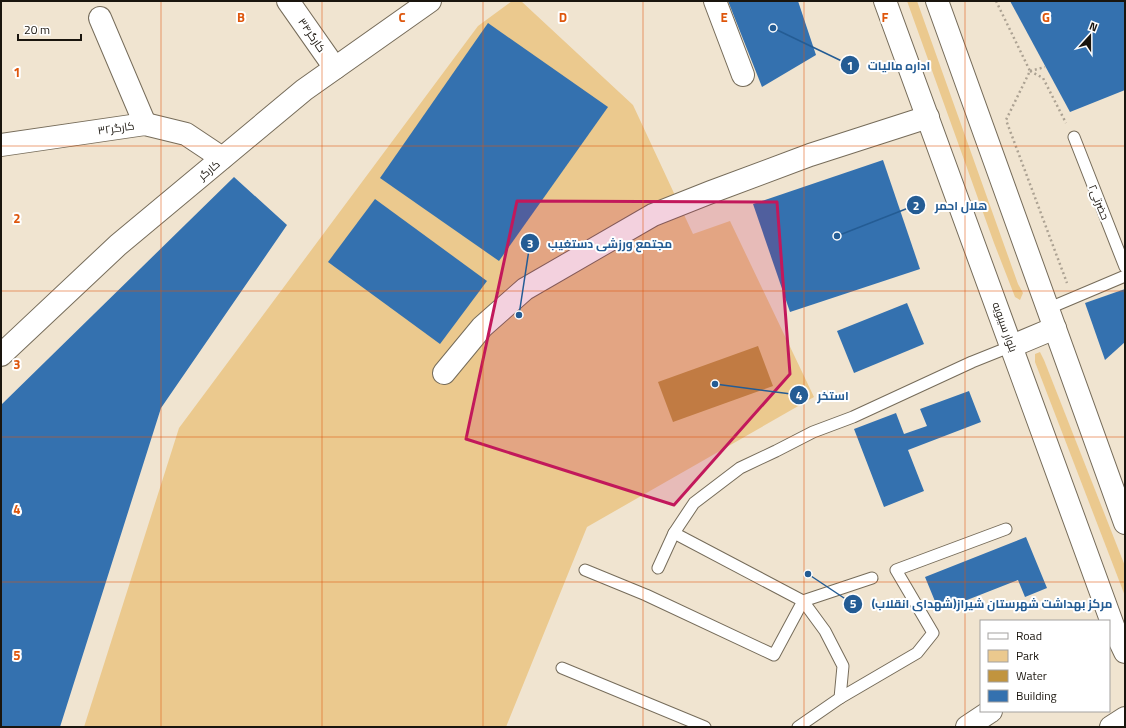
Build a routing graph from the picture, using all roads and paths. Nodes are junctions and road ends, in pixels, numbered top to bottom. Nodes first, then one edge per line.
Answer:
1 (288, 1) edge
2 (430, 1) edge
3 (715, 1) edge
4 (885, 1) edge
5 (937, 1) edge
6 (996, 1) edge
7 (100, 18) dead end
8 (1045, 67) dead end
9 (335, 68) junction
10 (1030, 71) junction
11 (743, 75) dead end
12 (928, 117) junction
13 (145, 124) junction
14 (1074, 137) joint
15 (1, 145) edge
16 (222, 158) junction
17 (1125, 267) edge
18 (1125, 276) edge
19 (1072, 299) junction
20 (1051, 319) junction
21 (1012, 346) junction
22 (1, 355) edge
23 (444, 373) dead end
24 (1125, 523) edge
25 (1006, 530) dead end
26 (674, 533) junction
27 (658, 568) dead end
28 (585, 570) dead end
29 (872, 578) dead end
30 (803, 601) junction
31 (1107, 620) edge
32 (1112, 633) edge
33 (1125, 652) edge
34 (562, 668) dead end
35 (840, 698) junction
36 (990, 712) edge
37 (1125, 718) edge
38 (705, 727) edge
39 (798, 727) edge
40 (967, 727) edge
41 (1111, 727) edge

1 - 9 street, کارگر۳۴
2 - 9 street, کارگر
3 - 11 street
4 - 12 street, بلوار سیبویه
5 - 20 street
6 - 10 path
7 - 13 street
8 - 10 path
9 - 16 street, کارگر
10 - 14 path
10 - 19 path
12 - 21 street, بلوار سیبویه
12 - 23 street
13 - 15 street, کارگر۳۲
13 - 16 street, کارگر۳۲
14 - 17 lane, حضرتی۲
16 - 22 street, کارگر
18 - 19 lane
19 - 20 lane
20 - 21 street
20 - 24 street
21 - 26 lane
21 - 31 street, بلوار سیبویه
25 - 35 lane
26 - 27 lane
26 - 30 lane
28 - 30 lane
29 - 30 lane
30 - 35 lane
32 - 33 street, بلوار سیبویه
34 - 38 lane
35 - 39 lane
36 - 40 street
37 - 41 street

